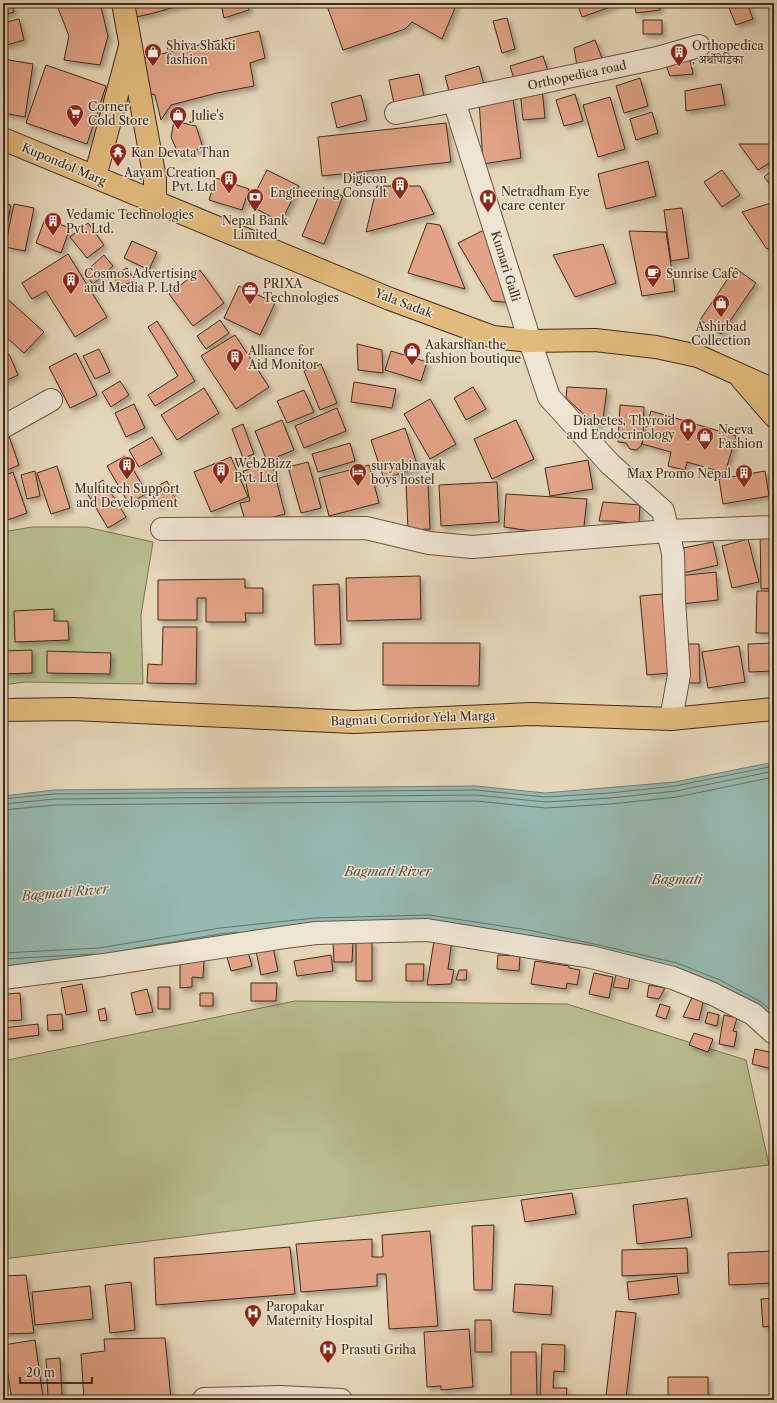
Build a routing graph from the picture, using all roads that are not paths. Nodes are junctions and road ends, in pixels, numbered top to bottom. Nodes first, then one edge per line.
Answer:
1 (123, 3) edge
2 (131, 43) junction
3 (698, 46) dead end
4 (454, 100) junction
5 (396, 113) dead end
6 (3, 139) edge
7 (95, 177) junction
8 (124, 189) joint
9 (155, 201) junction
10 (530, 341) junction
11 (736, 372) junction
12 (774, 390) edge
13 (51, 400) dead end
14 (774, 416) edge
15 (3, 427) edge
16 (774, 528) edge
17 (162, 529) dead end
18 (667, 530) junction
19 (774, 709) edge
20 (3, 710) edge
21 (671, 719) junction
22 (3, 978) edge
23 (774, 1033) edge
24 (204, 1399) dead end
25 (280, 1399) edge
26 (341, 1400) edge

1 - 2 main road
2 - 7 main road
2 - 9 main road
3 - 4 street, Orthopedica road
4 - 5 street, Orthopedica road
4 - 10 street, Kumari Galli
4 - 10 street, Kumari Galli
6 - 7 main road, Kupondol Marg
7 - 8 main road, Kupondol Marg
8 - 9 main road, Yala Sadak
9 - 10 main road, Yala Sadak
10 - 11 main road, Yala Sadak
10 - 18 street
11 - 12 main road, Yala Sadak
11 - 14 main road
13 - 15 street
16 - 18 street
17 - 18 street
18 - 21 street
19 - 21 main road, Bagmati Corridor Yela Marga
20 - 21 main road, Bagmati Corridor Yela Marga
22 - 23 street
24 - 25 street
25 - 26 street

